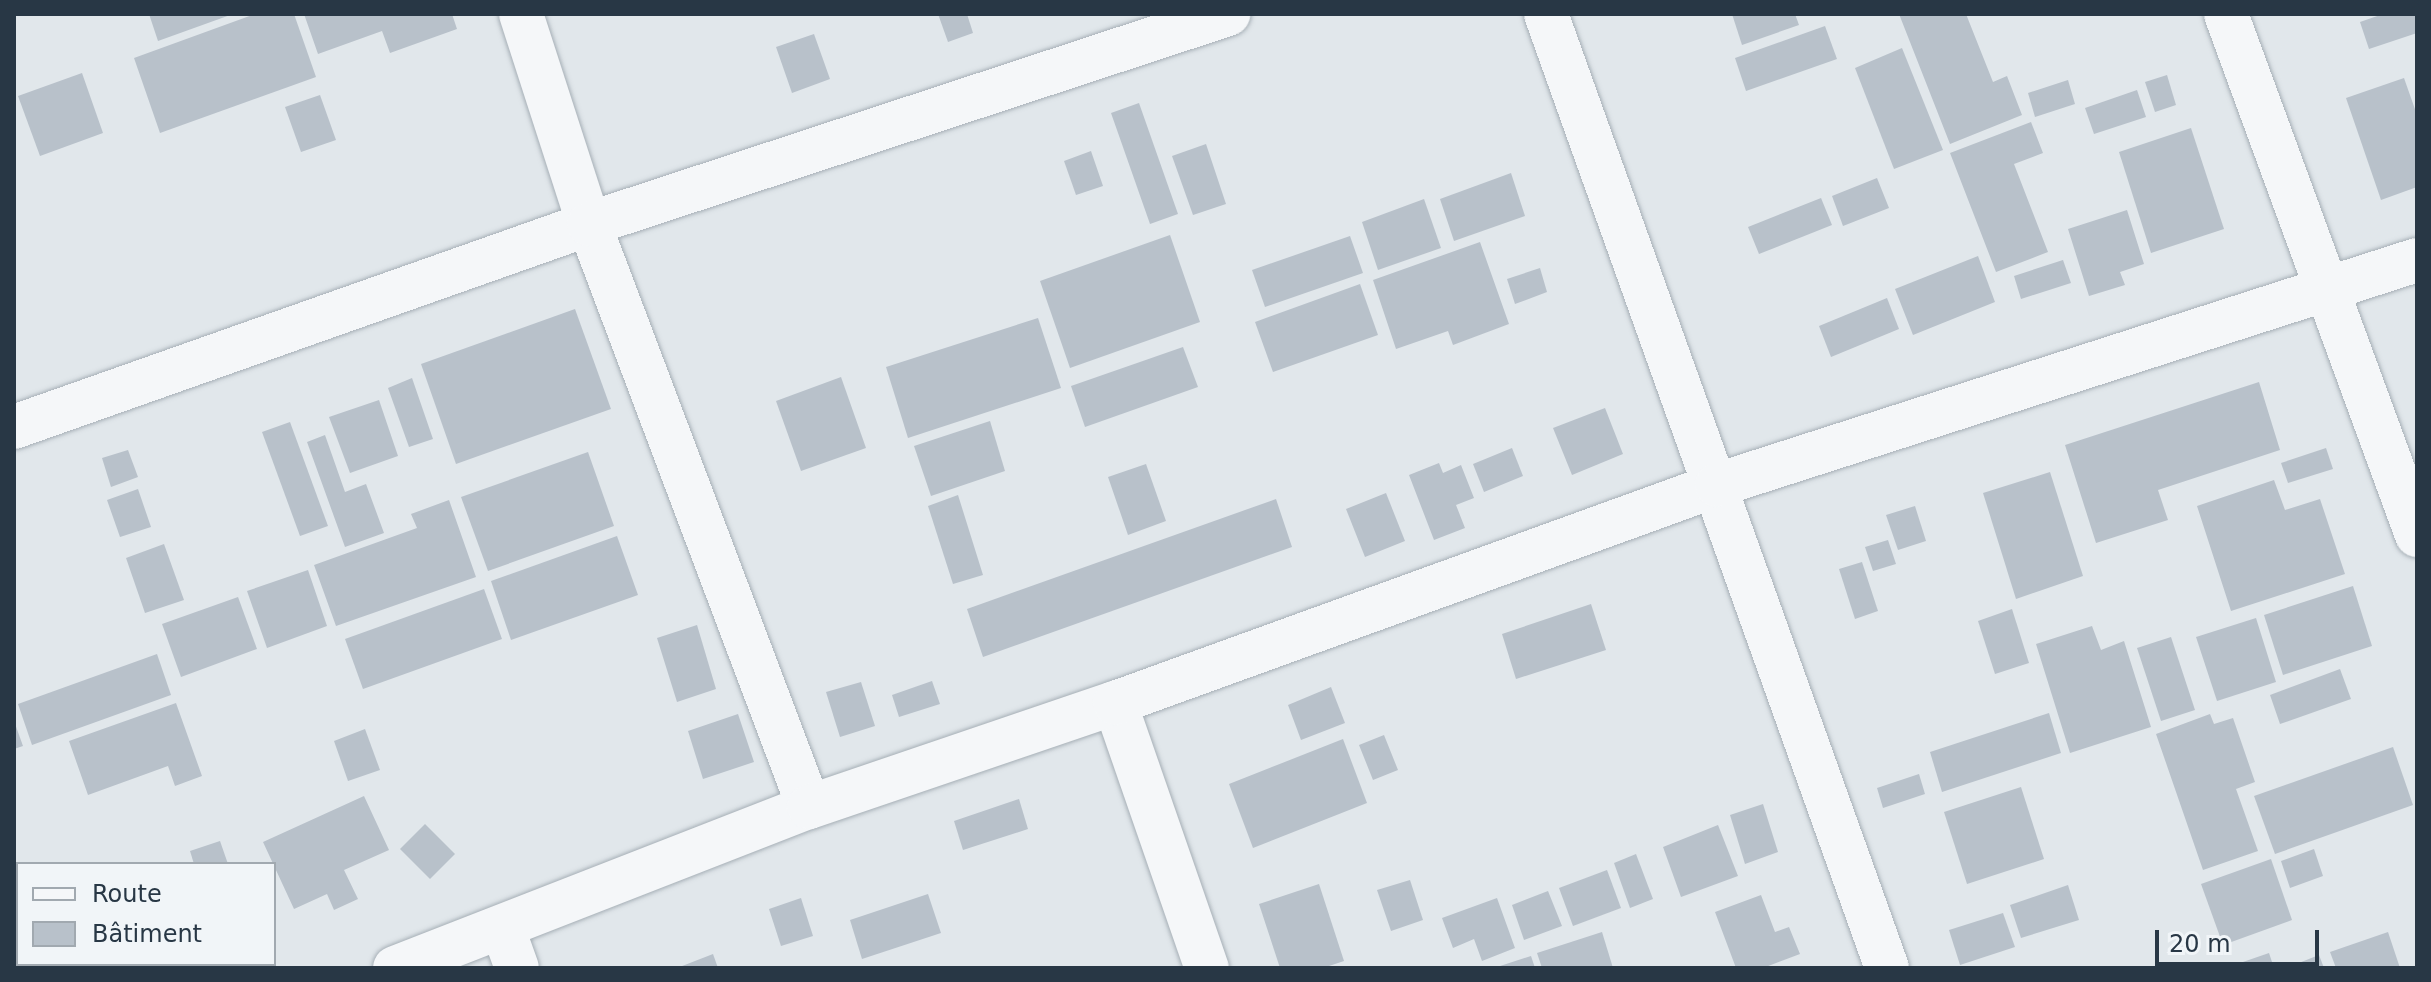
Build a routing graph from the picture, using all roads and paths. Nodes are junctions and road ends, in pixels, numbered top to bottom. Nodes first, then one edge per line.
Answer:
1 (521, 14) edge
2 (1228, 14) edge
3 (1546, 14) edge
4 (2226, 14) edge
5 (589, 224) junction
6 (2417, 260) edge
7 (2327, 288) junction
8 (14, 427) edge
9 (1717, 485) junction
10 (2417, 535) edge
11 (1115, 703) junction
12 (809, 807) junction
13 (510, 948) edge
14 (395, 968) edge
15 (1207, 968) edge
16 (1887, 968) edge

1 - 5 street
2 - 5 street
3 - 9 street
4 - 7 street
5 - 8 street
5 - 12 street
6 - 7 street
7 - 9 street
7 - 10 street
9 - 11 street
9 - 16 street
11 - 12 street
11 - 15 street
12 - 13 street
13 - 14 street

